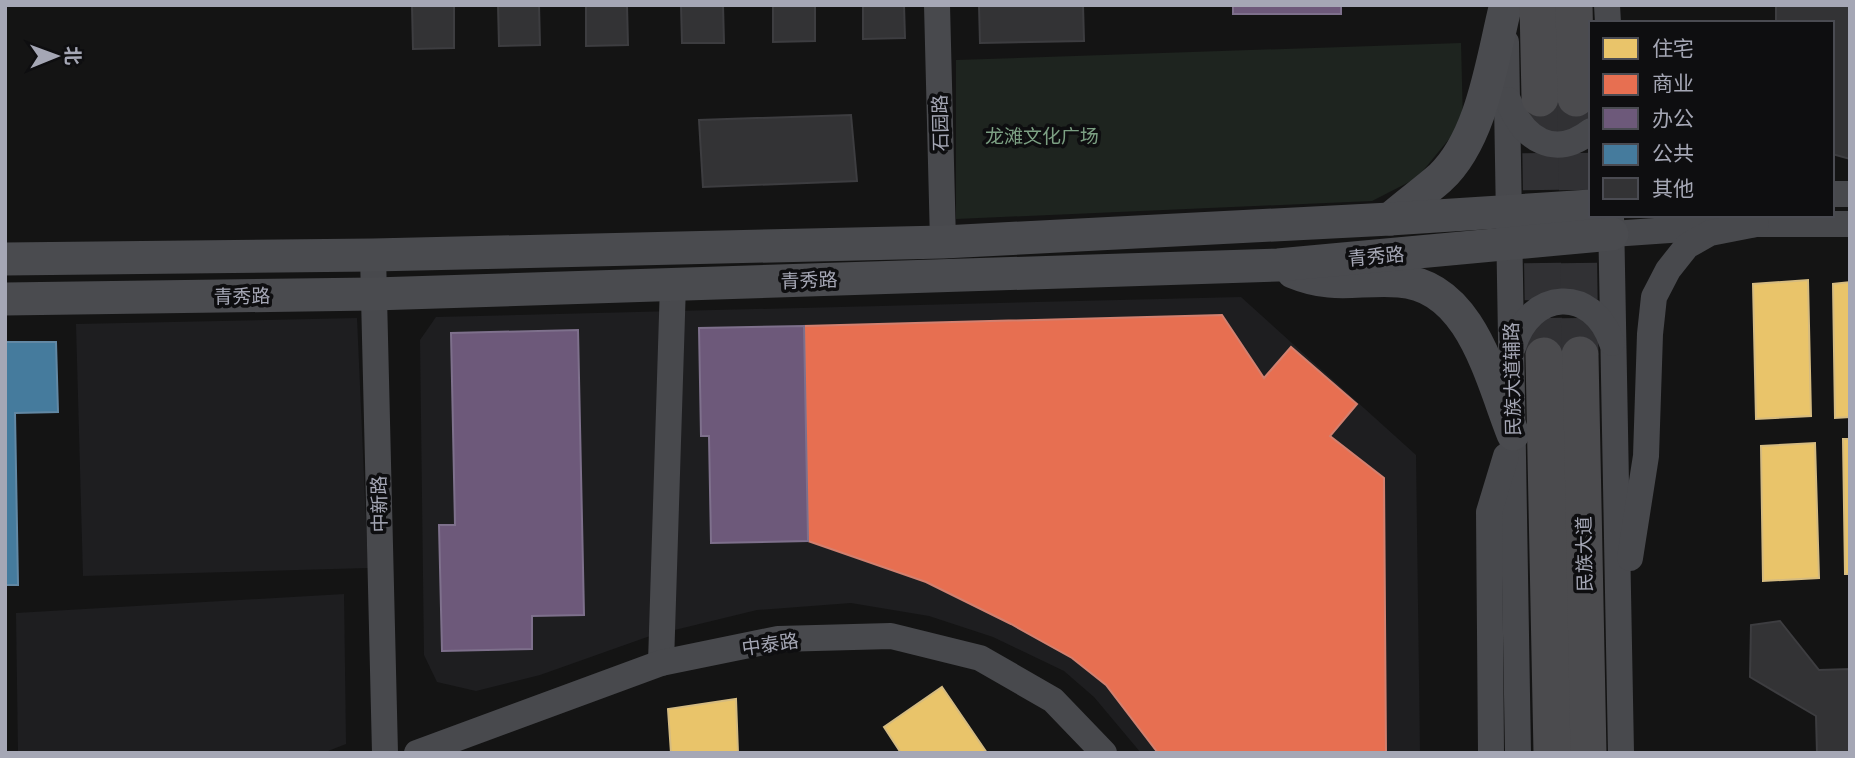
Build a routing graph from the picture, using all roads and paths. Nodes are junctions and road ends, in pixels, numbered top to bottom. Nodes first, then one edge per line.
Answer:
1 (937, 5) edge
2 (1574, 5) edge
3 (1516, 6) edge
4 (1523, 97) junction
5 (1576, 97) tunnel mouth
6 (1589, 132) edge
7 (1589, 207) edge
8 (1390, 219) junction
9 (1756, 224) junction
10 (1850, 224) edge
11 (1612, 225) edge
12 (1509, 228) junction
13 (943, 242) junction
14 (373, 255) junction
15 (5, 259) edge
16 (1278, 265) junction
17 (673, 284) junction
18 (374, 294) junction
19 (5, 299) edge
20 (1597, 352) junction
21 (1528, 354) junction
22 (1513, 434) junction
23 (1619, 629) junction
24 (661, 663) junction
25 (385, 753) edge
26 (416, 753) edge
27 (1104, 753) edge
28 (1491, 753) edge
29 (1518, 753) edge
30 (1552, 753) edge
31 (1588, 753) edge
32 (1621, 753) edge

1 - 13 street, 石园路
2 - 5 highway
3 - 4 highway
3 - 8 main road
4 - 6 street
4 - 12 street, 民族大道辅路
7 - 12 main road, 青秀路
8 - 12 main road, 青秀路
8 - 13 main road, 青秀路
9 - 10 street
9 - 11 street
9 - 23 street
11 - 12 main road, 青秀路
11 - 20 street
12 - 16 main road, 青秀路
12 - 21 street, 民族大道辅路
13 - 14 main road, 青秀路
14 - 15 main road, 青秀路
14 - 18 street, 中新路
16 - 17 main road, 青秀路
16 - 22 main road
17 - 18 main road, 青秀路
17 - 24 street
18 - 19 main road, 青秀路
18 - 25 street, 中新路
20 - 21 street
20 - 23 street
20 - 31 highway, 民族大道
21 - 22 street, 民族大道辅路
21 - 30 highway, 民族大道
22 - 28 street
22 - 29 street, 民族大道辅路
23 - 32 street
24 - 26 street, 中泰路
24 - 27 street, 中泰路

